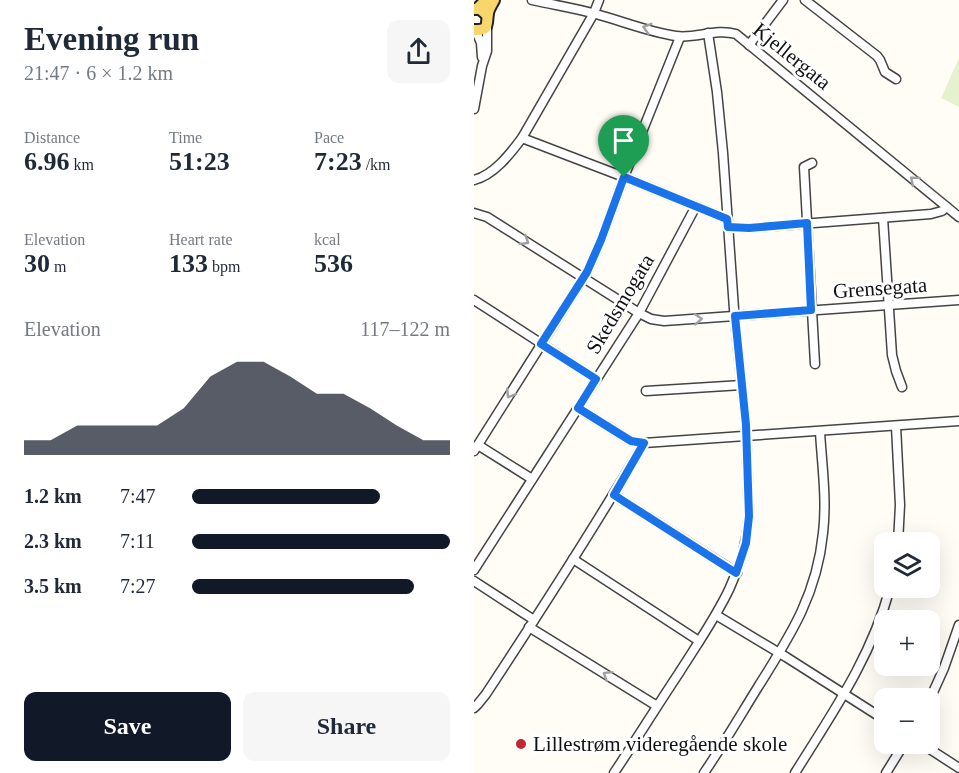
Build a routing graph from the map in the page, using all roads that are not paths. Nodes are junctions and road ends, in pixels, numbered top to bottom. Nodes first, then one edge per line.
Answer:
1 (486, 0) edge
2 (494, 0) edge
3 (532, 0) edge
4 (599, 0) edge
5 (783, 0) edge
6 (805, 0) edge
7 (476, 9) edge
8 (594, 13) junction
9 (487, 19) junction
10 (475, 30) edge
11 (708, 33) junction
12 (680, 37) junction
13 (749, 45) junction
14 (482, 66) junction
15 (896, 79) dead end
16 (474, 108) edge
17 (522, 138) junction
18 (812, 163) dead end
19 (624, 177) junction
20 (474, 180) edge
21 (696, 206) junction
22 (947, 207) junction
23 (474, 213) edge
24 (959, 217) edge
25 (883, 218) junction
26 (728, 223) junction
27 (807, 223) junction
28 (584, 278) junction
29 (474, 300) edge
30 (959, 300) edge
31 (888, 305) junction
32 (811, 310) junction
33 (639, 313) junction
34 (735, 316) junction
35 (541, 344) junction
36 (815, 364) dead end
37 (596, 379) junction
38 (742, 385) junction
39 (902, 387) dead end
40 (646, 390) dead end
41 (578, 408) junction
42 (959, 421) edge
43 (896, 426) junction
44 (820, 432) junction
45 (746, 436) junction
46 (644, 443) junction
47 (476, 448) edge
48 (532, 478) junction
49 (614, 495) junction
50 (899, 532) edge
51 (573, 559) junction
52 (474, 570) edge
53 (736, 573) junction
54 (474, 581) edge
55 (887, 598) edge
56 (716, 615) junction
57 (531, 623) junction
58 (959, 625) edge
59 (699, 641) junction
60 (780, 653) junction
61 (935, 688) edge
62 (844, 694) junction
63 (657, 706) junction
64 (474, 708) edge
65 (874, 713) edge
66 (898, 754) edge
67 (937, 754) edge
68 (959, 768) edge
69 (614, 773) edge
70 (704, 773) edge
71 (795, 773) edge
72 (886, 773) edge

1 - 7 main road
2 - 9 main road
3 - 8 street, Kjellergata
4 - 8 street
5 - 13 street
6 - 15 street
7 - 9 main road
12 -> 8 street, Kjellergata
8 - 17 street
9 - 10 main road
9 - 14 street
10 - 14 street
11 - 12 street, Kjellergata
11 - 13 street, Kjellergata
11 - 26 street
12 - 19 street
22 -> 13 street, Kjellergata
14 - 16 street
17 - 19 street
17 - 20 street
18 - 27 street
19 - 21 street
19 - 28 street
21 - 26 street
21 - 33 street, Skedsmogata
22 - 24 street, Kjellergata
22 - 25 street
23 -> 28 street, Grensegata
25 - 27 street
25 - 31 street
26 - 27 street
26 - 34 street
27 - 32 street
28 - 33 street, Grensegata
28 - 35 street
29 - 35 street
30 - 31 street, Grensegata
31 - 32 street, Grensegata
31 - 39 street
32 - 34 street, Grensegata
32 - 36 street
33 -> 34 street, Grensegata
33 - 37 street, Skedsmogata
34 - 38 street
35 - 37 street
35 -> 47 street
37 - 41 street, Skedsmogata
38 - 40 street
38 - 45 street
41 - 46 street
41 - 48 street, Skedsmogata
42 - 43 street
43 - 44 street
43 - 50 street
44 - 45 street
44 - 60 street
45 - 46 street
45 - 53 street
46 - 49 street
47 - 48 street
48 - 52 street, Skedsmogata
49 - 51 street
49 - 53 street
51 - 57 street
51 - 59 street
53 - 56 street
54 - 57 street
55 - 62 street
56 - 59 street
56 - 60 street
63 -> 57 street
57 - 64 street
58 - 61 street
59 - 63 street
60 - 62 street
60 - 70 street
62 - 65 street
62 - 71 street
63 - 69 street
66 - 72 street
67 - 68 street

